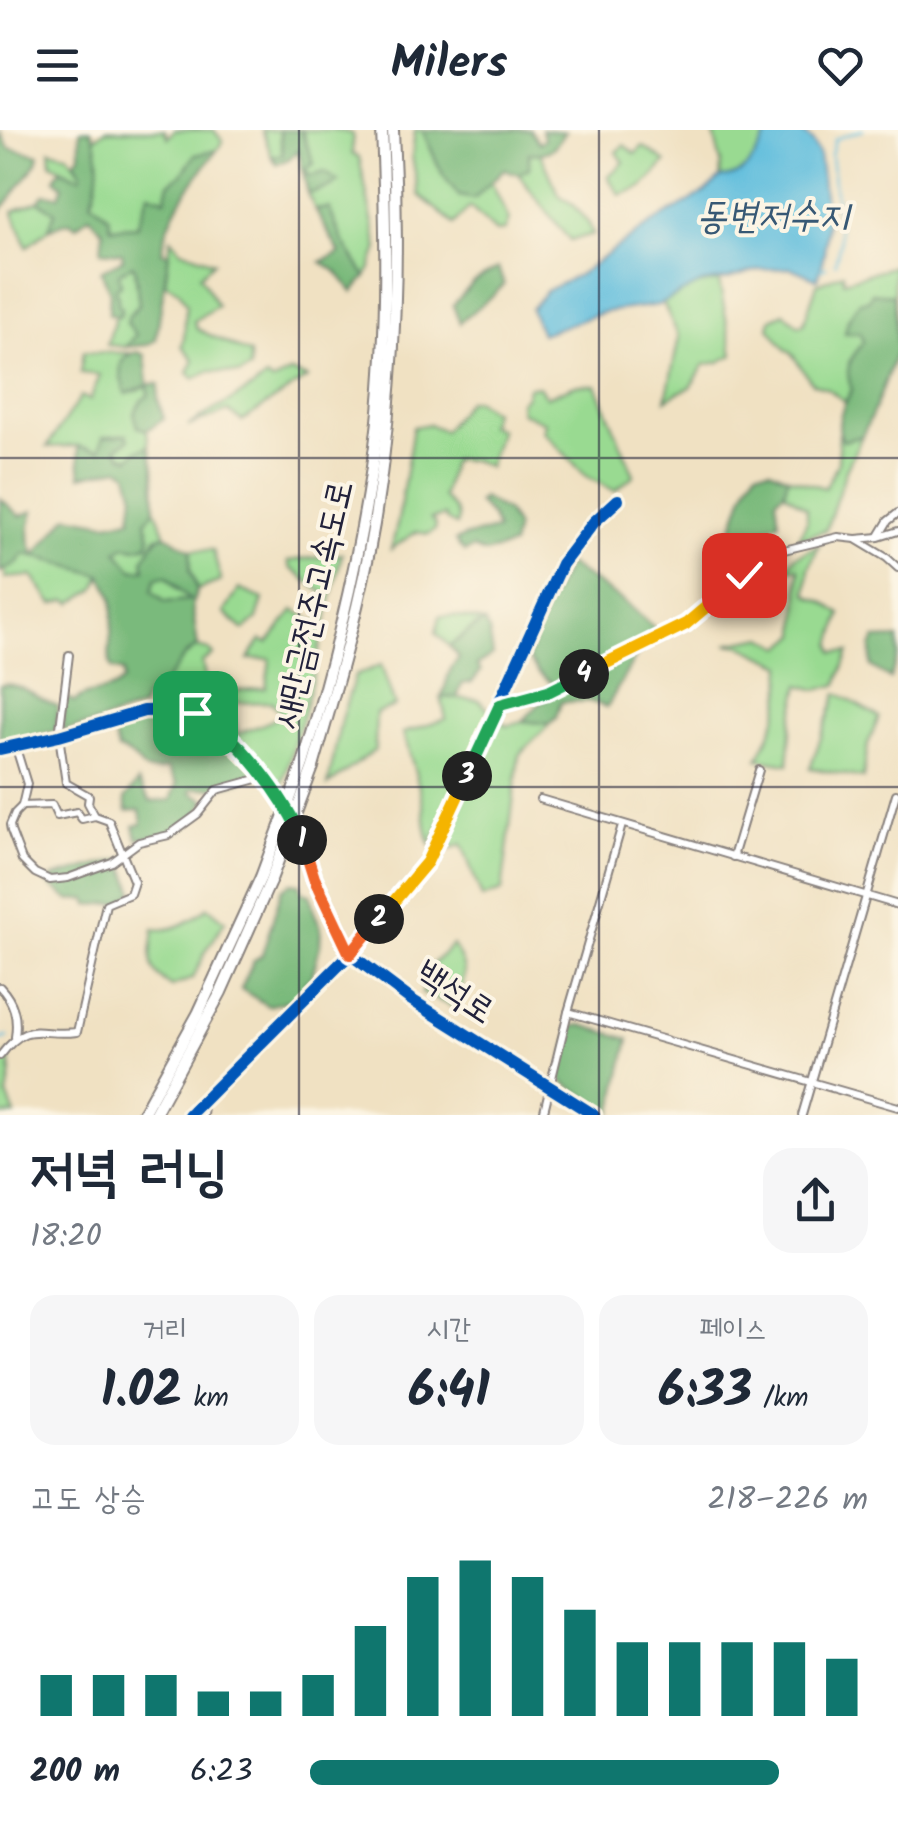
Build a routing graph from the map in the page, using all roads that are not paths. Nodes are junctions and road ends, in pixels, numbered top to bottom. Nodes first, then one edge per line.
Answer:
1 (382, 130) edge
2 (393, 130) edge
3 (618, 500) dead end
4 (898, 513) edge
5 (898, 531) edge
6 (878, 537) junction
7 (856, 539) junction
8 (898, 568) edge
9 (69, 655) dead end
10 (500, 705) junction
11 (59, 736) junction
12 (15, 745) junction
13 (0, 749) edge
14 (308, 766) junction
15 (760, 770) dead end
16 (266, 777) junction
17 (896, 794) edge
18 (540, 800) dead end
19 (22, 806) junction
20 (95, 816) junction
21 (622, 825) junction
22 (122, 854) junction
23 (733, 856) junction
24 (266, 880) junction
25 (867, 897) junction
26 (898, 906) edge
27 (350, 954) junction
28 (0, 987) edge
29 (568, 1012) junction
30 (15, 1038) junction
31 (0, 1056) edge
32 (811, 1082) junction
33 (549, 1086) junction
34 (206, 1098) junction
35 (898, 1107) edge
36 (142, 1115) edge
37 (154, 1115) edge
38 (192, 1115) edge
39 (204, 1115) edge
40 (543, 1115) edge
41 (594, 1115) edge
42 (802, 1115) edge

1 - 14 highway, 새만금전주고속도로
2 - 14 highway, 새만금전주고속도로
3 - 10 street
4 - 6 street
5 - 6 street
6 - 7 street
7 - 8 street
7 - 10 street
9 - 11 street
10 - 27 street
11 - 12 street, 백석로
11 - 16 street, 백석로
11 - 20 street
12 - 13 street, 백석로
12 - 19 street
14 - 24 highway, 새만금전주고속도로, bridge
15 - 23 street
16 - 22 street
16 - 27 street, 백석로
17 - 25 street
18 - 21 street
19 - 20 street
19 - 22 street
20 - 22 street
21 - 23 street
21 - 29 street
22 - 30 street
23 - 25 street
24 - 36 highway, 새만금전주고속도로
24 - 37 highway, 새만금전주고속도로
25 - 26 street
25 - 32 street
27 - 33 street, 백석로
27 - 34 street
28 - 30 street
29 - 32 street
29 - 33 street
30 - 31 street
32 - 35 street
32 - 42 street
33 - 40 street
33 - 41 street, 백석로
34 - 38 street
34 - 39 street

